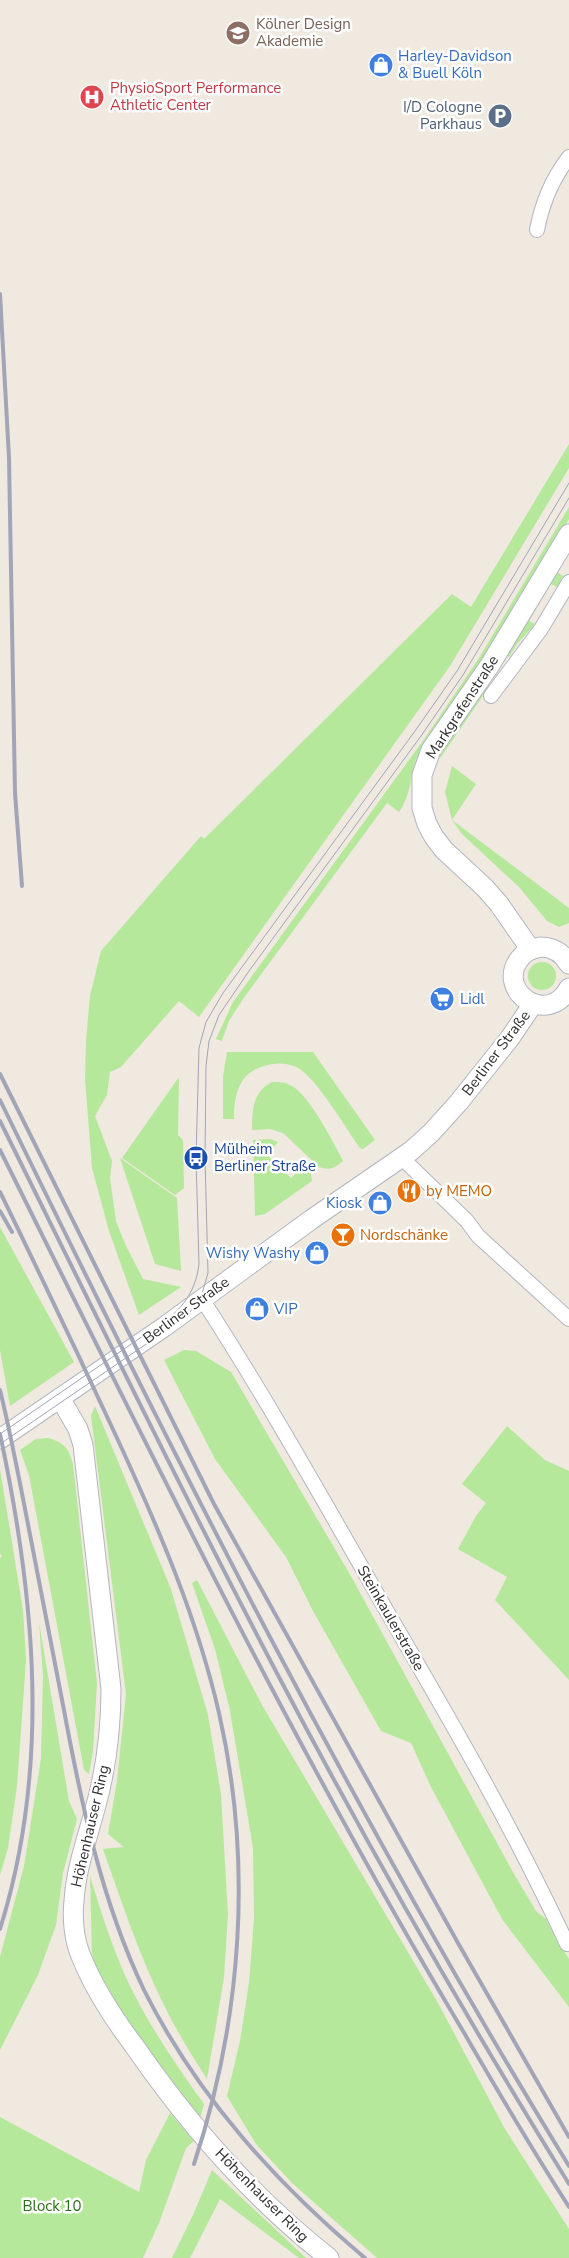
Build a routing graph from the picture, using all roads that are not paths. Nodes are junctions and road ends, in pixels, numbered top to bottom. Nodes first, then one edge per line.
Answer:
1 (569, 156) edge
2 (537, 230) dead end
3 (569, 534) edge
4 (569, 582) edge
5 (491, 696) dead end
6 (530, 950) junction
7 (568, 959) edge
8 (569, 988) edge
9 (533, 1004) junction
10 (402, 1158) junction
11 (202, 1299) junction
12 (569, 1319) edge
13 (60, 1398) junction
14 (0, 1439) edge
15 (567, 1944) dead end
16 (329, 2258) edge

1 - 2 street
3 - 6 main road, Markgrafenstraße
4 - 5 street, Markgrafenstraße
6 - 7 main road
6 - 9 main road, Berliner Straße
8 - 9 main road, Berliner Straße
9 - 10 main road, Berliner Straße
10 - 11 main road, Berliner Straße
10 - 12 street
11 - 13 main road, Berliner Straße
11 - 15 street, Steinkaulerstraße
13 - 14 main road, Berliner Straße
13 - 16 main road, Höhenhauser Ring

